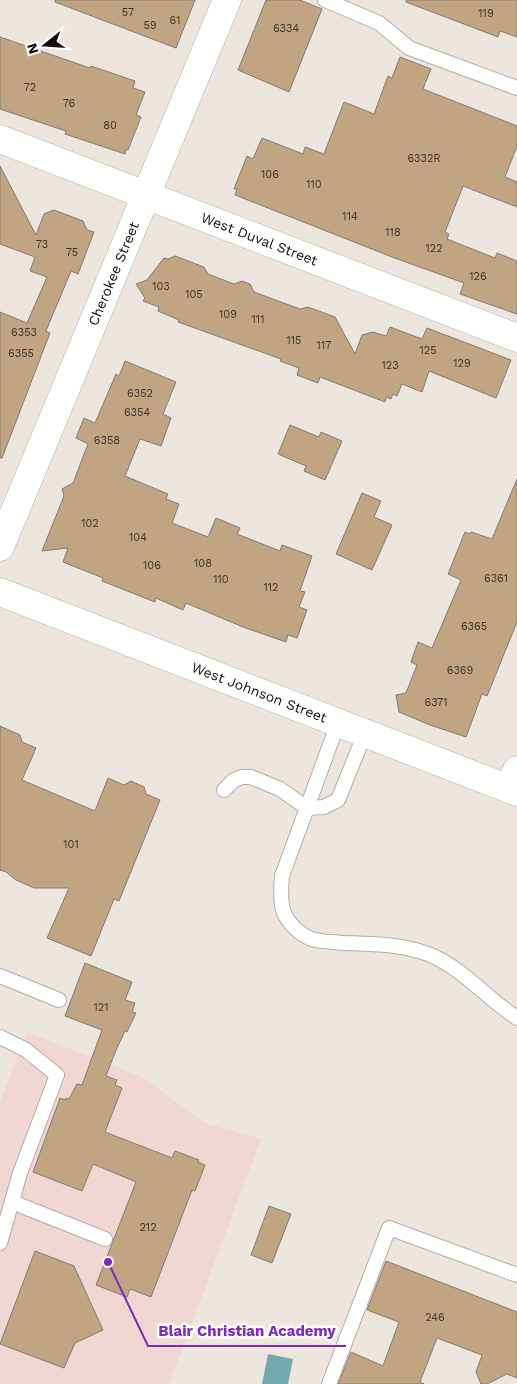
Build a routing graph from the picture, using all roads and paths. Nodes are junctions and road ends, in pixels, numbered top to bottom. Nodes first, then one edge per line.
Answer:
1 (227, 0) edge
2 (325, 0) edge
3 (517, 88) edge
4 (0, 139) edge
5 (146, 195) junction
6 (517, 338) edge
7 (0, 547) edge
8 (0, 592) edge
9 (338, 723) junction
10 (365, 733) junction
11 (514, 784) edge
12 (224, 790) dead end
13 (307, 808) junction
14 (0, 976) edge
15 (59, 1000) dead end
16 (517, 1018) edge
17 (0, 1037) edge
18 (12, 1202) junction
19 (106, 1238) dead end
20 (0, 1243) edge
21 (517, 1275) edge
22 (329, 1384) edge

1 - 5 street, Cherokee Street
2 - 3 lane
4 - 5 street, West Duval Street
5 - 6 street, West Duval Street
5 - 7 street, Cherokee Street
8 - 9 street, West Johnson Street
9 - 10 street, West Johnson Street
9 - 13 lane
10 - 11 street, West Johnson Street
10 - 13 lane
12 - 13 lane
13 - 16 lane
14 - 15 lane
17 - 18 lane
18 - 19 lane
18 - 20 lane
21 - 22 lane

